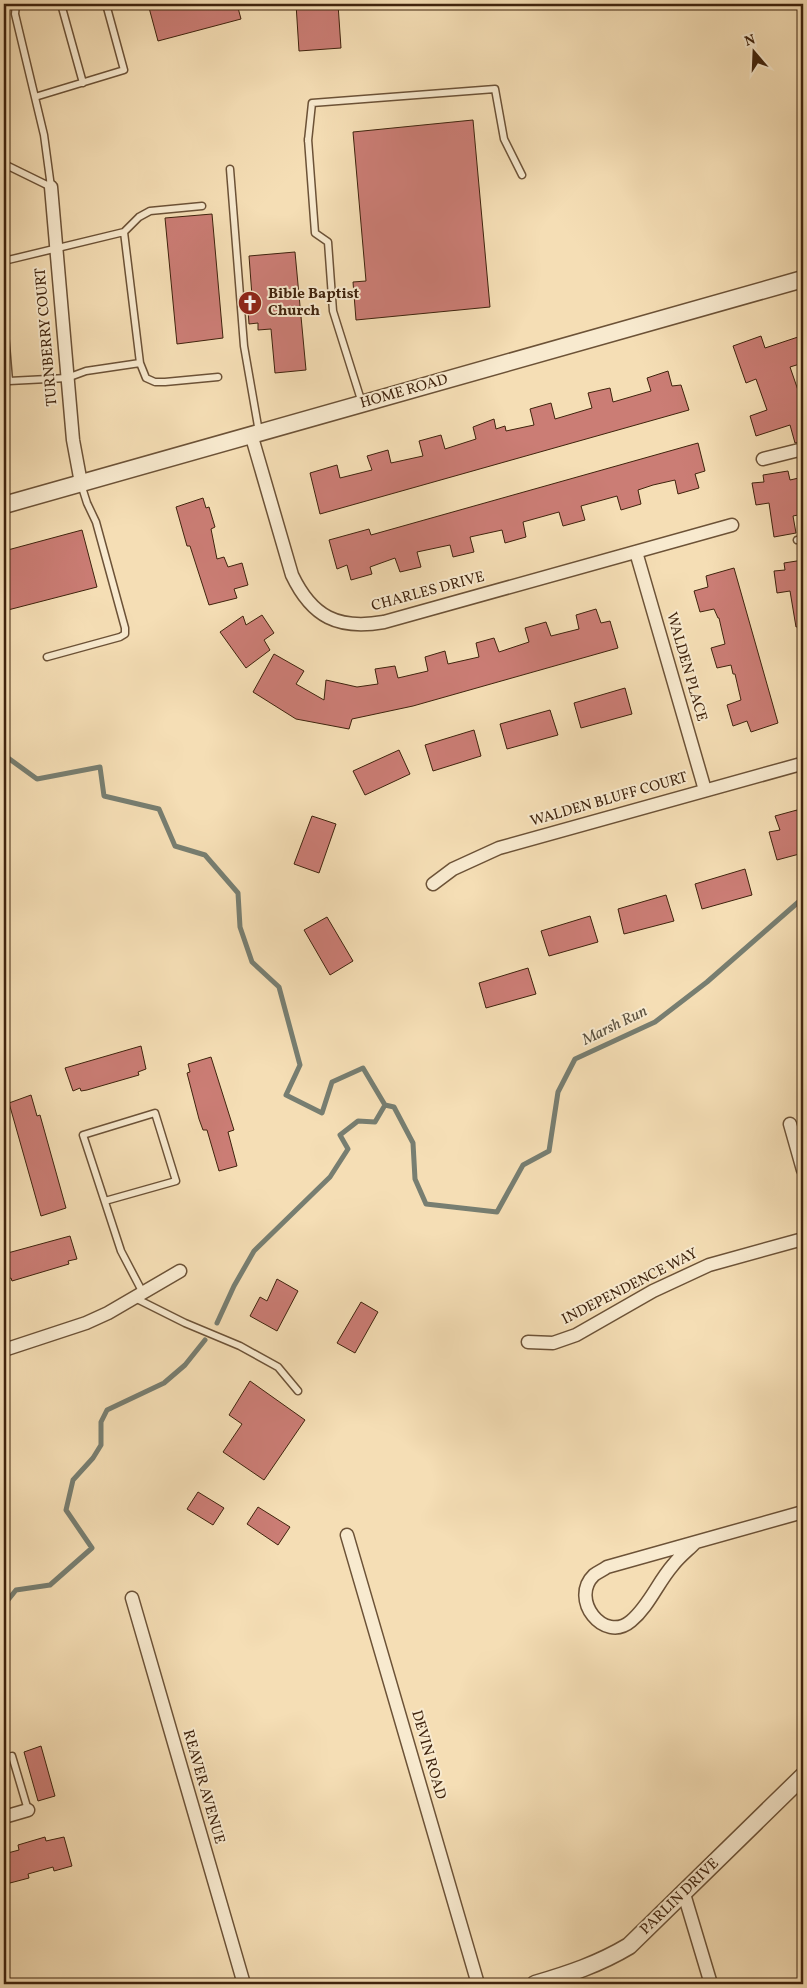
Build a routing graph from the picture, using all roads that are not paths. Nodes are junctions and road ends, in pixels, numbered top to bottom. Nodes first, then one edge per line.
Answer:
1 (16, 4) edge
2 (61, 4) edge
3 (106, 4) edge
4 (83, 83) junction
5 (35, 97) junction
6 (4, 164) edge
7 (230, 169) dead end
8 (522, 175) dead end
9 (51, 187) junction
10 (202, 206) dead end
11 (124, 232) junction
12 (56, 249) junction
13 (4, 261) edge
14 (803, 279) edge
15 (4, 321) edge
16 (140, 363) junction
17 (218, 377) dead end
18 (67, 378) junction
19 (362, 404) junction
20 (255, 433) junction
21 (803, 450) edge
22 (763, 459) dead end
23 (80, 483) junction
24 (4, 505) edge
25 (732, 525) dead end
26 (636, 552) junction
27 (47, 657) dead end
28 (800, 764) dead end
29 (705, 790) junction
30 (433, 884) dead end
31 (790, 1124) dead end
32 (803, 1170) edge
33 (105, 1201) junction
34 (803, 1239) edge
35 (180, 1271) dead end
36 (138, 1295) junction
37 (528, 1342) dead end
38 (4, 1350) edge
39 (298, 1391) dead end
40 (803, 1512) edge
41 (347, 1535) dead end
42 (695, 1544) junction
43 (132, 1598) dead end
44 (4, 1758) edge
45 (803, 1776) edge
46 (28, 1810) joint
47 (4, 1817) edge
48 (684, 1894) junction
49 (244, 1984) edge
50 (478, 1984) edge
51 (535, 1984) edge
52 (711, 1984) edge

1 - 5 lane
2 - 4 lane
3 - 4 lane
4 - 5 lane
5 - 9 lane
6 - 9 lane
7 - 20 lane
8 - 19 lane
9 - 12 street, TURNBERRY COURT
10 - 11 lane
11 - 12 lane
11 - 16 lane
12 - 13 lane
12 - 18 street, TURNBERRY COURT
14 - 19 street, HOME ROAD
15 - 18 lane
16 - 17 lane
16 - 18 lane
18 - 23 street, TURNBERRY COURT
19 - 20 street, HOME ROAD
20 - 23 street, HOME ROAD
20 - 26 street, CHARLES DRIVE
21 - 22 street
23 - 24 street, HOME ROAD
23 - 27 lane
25 - 26 street, CHARLES DRIVE
26 - 29 street, WALDEN PLACE
28 - 29 street, WALDEN BLUFF COURT
29 - 30 street, WALDEN BLUFF COURT
31 - 32 street
33 - 33 lane
33 - 36 lane
34 - 37 street, INDEPENDENCE WAY
35 - 36 street
36 - 38 street
36 - 39 lane
40 - 42 street
41 - 50 street, DEVIN ROAD
42 - 42 street
43 - 49 street, REAVER AVENUE
44 - 46 lane
45 - 48 street, PARLIN DRIVE
46 - 47 street
48 - 51 street, PARLIN DRIVE
48 - 52 street

